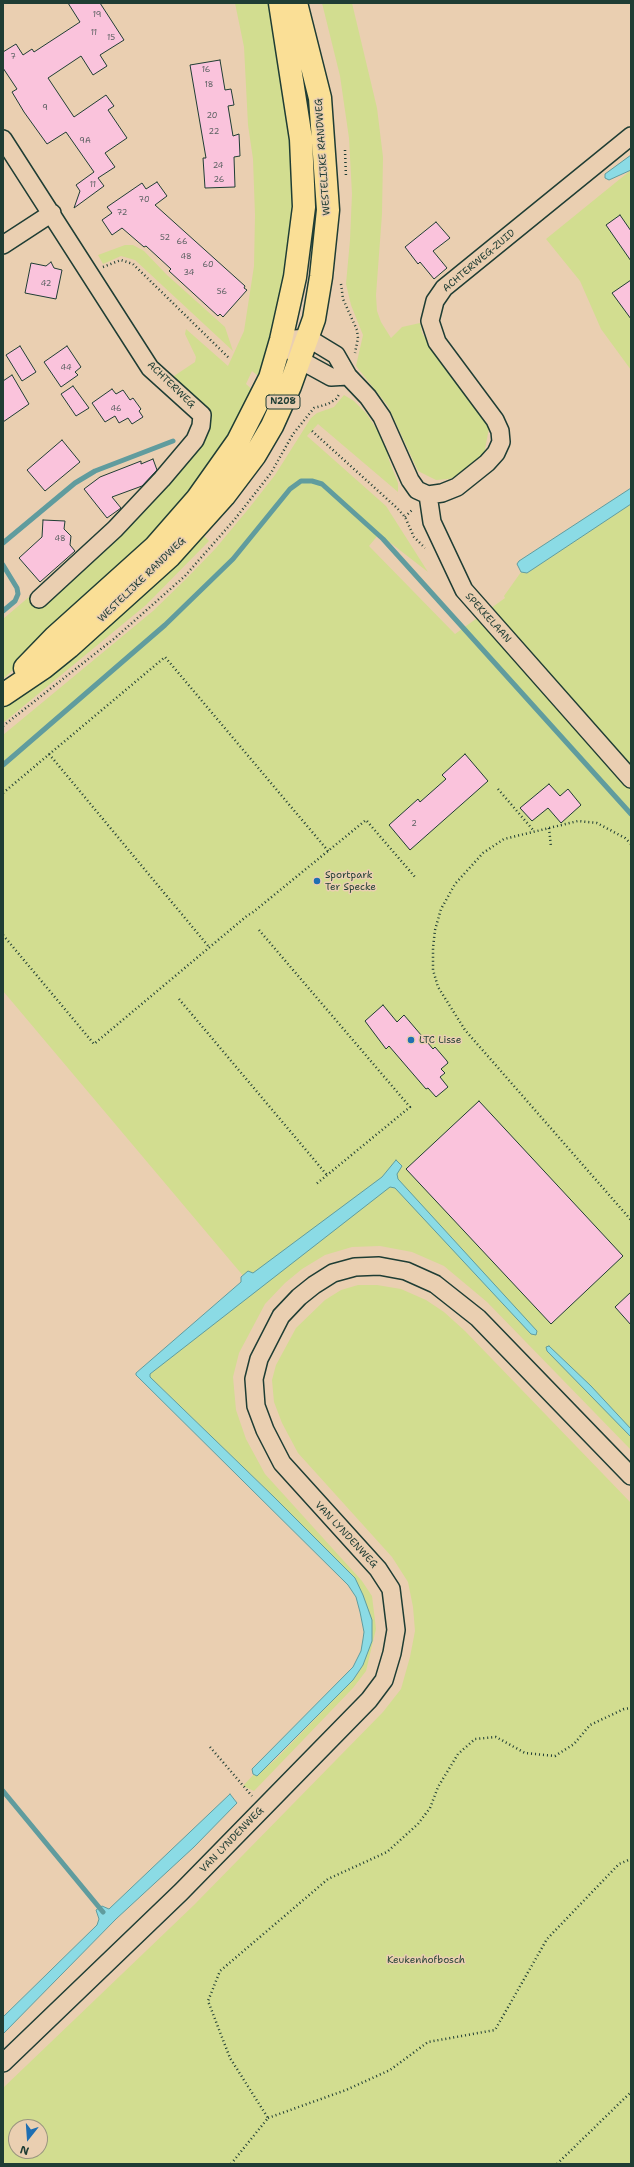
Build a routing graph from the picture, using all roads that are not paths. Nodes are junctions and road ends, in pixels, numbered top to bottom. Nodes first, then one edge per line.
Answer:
1 (280, 3) edge
2 (296, 3) edge
3 (631, 136) edge
4 (3, 139) edge
5 (52, 213) junction
6 (3, 245) edge
7 (308, 338) junction
8 (281, 340) junction
9 (300, 360) junction
10 (348, 376) junction
11 (428, 495) junction
12 (39, 599) dead end
13 (3, 691) edge
14 (3, 695) edge
15 (631, 778) edge
16 (631, 1476) edge
17 (3, 2063) edge

1 - 8 main road, WESTELIJKE RANDWEG / N208
2 - 7 main road, WESTELIJKE RANDWEG / N208
3 - 11 street, ACHTERWEG-ZUID
4 - 5 street, ACHTERWEG
5 - 6 street
5 - 12 street, ACHTERWEG
7 - 8 street
7 - 9 main road, WESTELIJKE RANDWEG / N208
7 - 10 street
8 - 9 street
8 - 13 main road, WESTELIJKE RANDWEG / N208
9 - 10 street
9 - 14 main road, WESTELIJKE RANDWEG / N208
10 - 11 street
11 - 15 street, SPEKKELAAN
16 - 17 street, VAN LYNDENWEG

